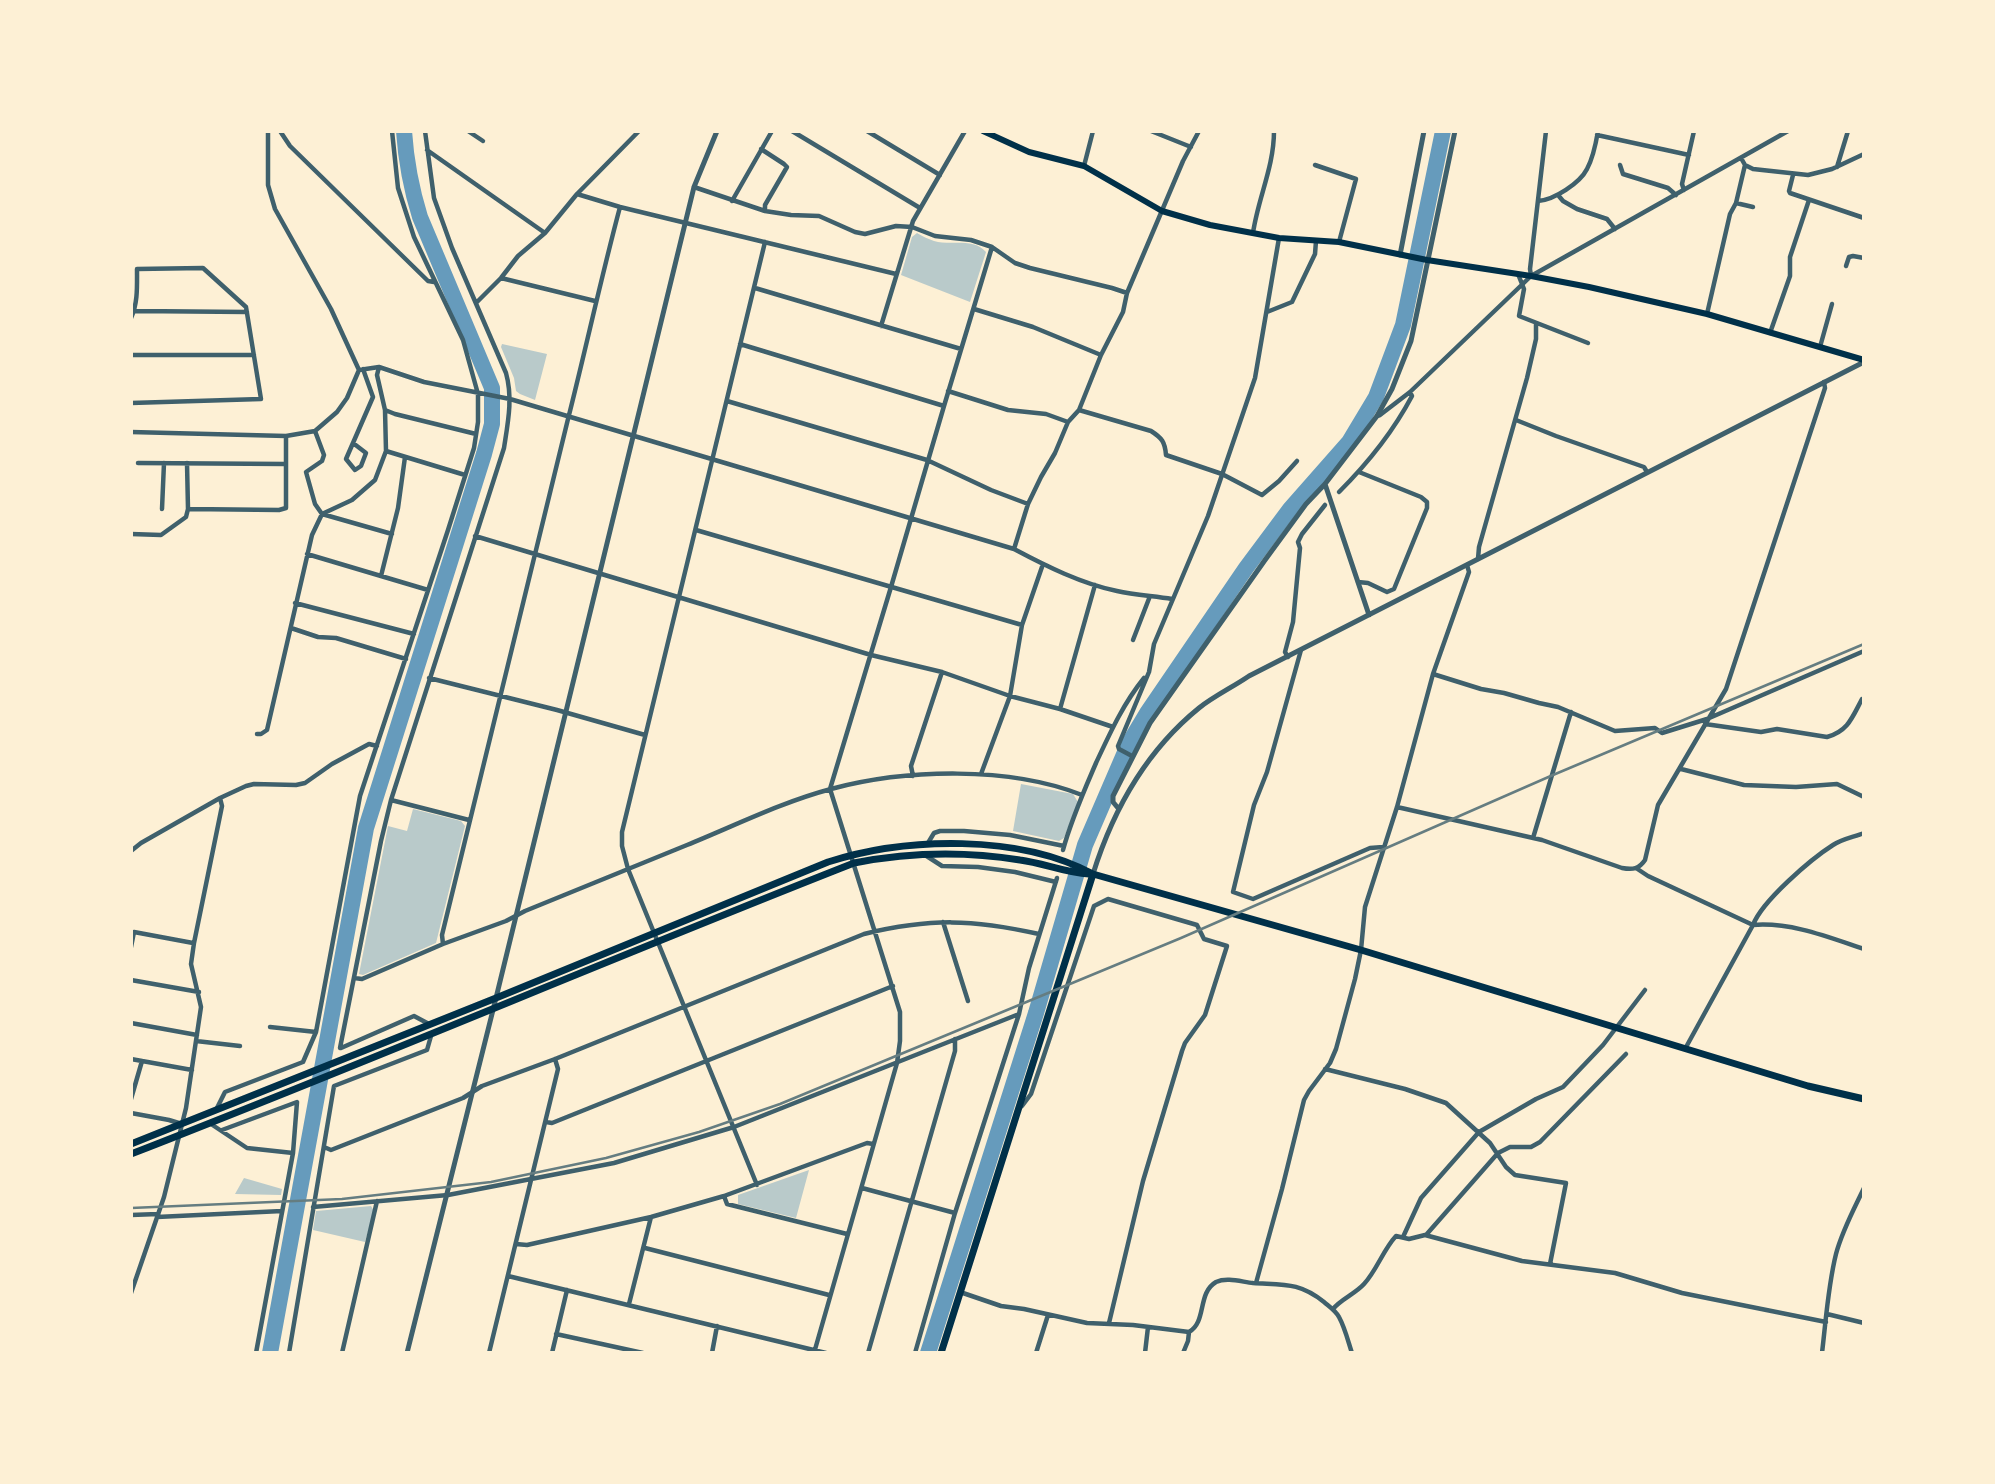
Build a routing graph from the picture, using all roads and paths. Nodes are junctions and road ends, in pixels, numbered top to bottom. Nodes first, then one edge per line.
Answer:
1 (268, 131) edge
2 (280, 131) edge
3 (392, 131) edge
4 (425, 131) edge
5 (468, 131) edge
6 (639, 131) edge
7 (717, 131) edge
8 (772, 131) edge
9 (792, 131) edge
10 (867, 131) edge
11 (965, 131) edge
12 (983, 131) edge
13 (1093, 131) edge
14 (1151, 131) edge
15 (1199, 131) edge
16 (1274, 131) edge
17 (1424, 131) edge
18 (1455, 131) edge
19 (1546, 131) edge
20 (1694, 131) edge
21 (1787, 131) edge
22 (1848, 131) edge
23 (1598, 133) edge
24 (483, 141) dead end
25 (1191, 147) junction
26 (761, 149) junction
27 (427, 150) junction
28 (1864, 154) edge
29 (1689, 155) junction
30 (1741, 158) junction
31 (1315, 165) dead end
32 (1620, 165) dead end
33 (1745, 165) junction
34 (1084, 166) junction
35 (1837, 167) junction
36 (1793, 174) junction
37 (940, 175) junction
38 (694, 187) junction
39 (1684, 190) junction
40 (577, 194) junction
41 (1558, 195) junction
42 (1676, 195) junction
43 (1809, 200) junction
44 (732, 201) junction
45 (1538, 201) junction
46 (1736, 203) junction
47 (620, 207) junction
48 (1753, 207) dead end
49 (920, 208) junction
50 (765, 211) junction
51 (1162, 211) junction
52 (1864, 218) edge
53 (686, 222) junction
54 (912, 228) junction
55 (1615, 229) junction
56 (545, 233) junction
57 (1253, 233) junction
58 (1279, 238) junction
59 (1316, 241) junction
60 (765, 242) junction
61 (1339, 242) junction
62 (992, 247) junction
63 (1399, 255) junction
64 (1864, 258) edge
65 (1425, 260) junction
66 (1846, 266) dead end
67 (896, 274) junction
68 (1518, 274) junction
69 (1531, 276) junction
70 (501, 278) junction
71 (435, 282) junction
72 (1522, 285) junction
73 (755, 288) junction
74 (1126, 293) junction
75 (595, 301) junction
76 (475, 304) junction
77 (1832, 304) dead end
78 (974, 309) junction
79 (135, 311) junction
80 (247, 312) junction
81 (1266, 312) junction
82 (1707, 314) junction
83 (131, 318) edge
84 (1536, 324) junction
85 (881, 326) junction
86 (1770, 333) junction
87 (1588, 343) dead end
88 (740, 344) junction
89 (1820, 347) junction
90 (961, 349) junction
91 (131, 355) edge
92 (254, 355) junction
93 (1101, 355) junction
94 (1864, 361) edge
95 (379, 367) junction
96 (361, 370) junction
97 (1824, 382) junction
98 (948, 391) junction
99 (1410, 392) junction
100 (481, 394) junction
101 (510, 399) junction
102 (727, 401) junction
103 (131, 403) edge
104 (944, 406) junction
105 (385, 410) junction
106 (1079, 410) junction
107 (569, 416) junction
108 (1377, 416) junction
109 (1516, 420) junction
110 (1068, 422) junction
111 (131, 432) edge
112 (315, 432) junction
113 (476, 434) junction
114 (634, 435) junction
115 (286, 436) junction
116 (352, 443) junction
117 (386, 451) junction
118 (405, 457) junction
119 (712, 459) junction
120 (928, 460) junction
121 (1297, 461) dead end
122 (138, 463) dead end
123 (164, 463) junction
124 (187, 463) junction
125 (285, 464) junction
126 (1359, 472) junction
127 (1647, 472) junction
128 (1222, 474) junction
129 (465, 475) junction
130 (1325, 484) junction
131 (1339, 492) dead end
132 (1028, 504) junction
133 (1325, 505) dead end
134 (162, 509) dead end
135 (188, 509) junction
136 (322, 514) junction
137 (911, 518) junction
138 (696, 530) junction
139 (131, 534) edge
140 (392, 534) junction
141 (475, 536) junction
142 (1014, 550) junction
143 (307, 554) junction
144 (534, 555) junction
145 (1478, 560) junction
146 (1043, 564) junction
147 (1467, 565) junction
148 (601, 574) junction
149 (381, 576) junction
150 (1358, 582) junction
151 (1096, 585) junction
152 (891, 587) junction
153 (428, 590) junction
154 (1150, 596) junction
155 (680, 598) junction
156 (1172, 599) junction
157 (295, 603) junction
158 (1368, 615) junction
159 (1022, 625) junction
160 (291, 628) junction
161 (414, 634) junction
162 (1133, 640) dead end
163 (1301, 650) junction
164 (1864, 651) edge
165 (871, 654) junction
166 (1288, 657) junction
167 (406, 659) junction
168 (1149, 672) junction
169 (942, 673) junction
170 (1433, 674) junction
171 (429, 678) junction
172 (500, 696) junction
173 (1010, 696) junction
174 (1864, 699) edge
175 (1060, 709) junction
176 (566, 712) junction
177 (1571, 712) junction
178 (1706, 722) junction
179 (1113, 727) junction
180 (257, 734) dead end
181 (645, 735) junction
182 (377, 746) junction
183 (1132, 756) junction
184 (1681, 769) junction
185 (981, 775) junction
186 (913, 776) junction
187 (830, 789) junction
188 (1082, 795) junction
189 (220, 797) junction
190 (1864, 797) edge
191 (391, 800) junction
192 (1397, 807) junction
193 (1118, 808) junction
194 (470, 820) junction
195 (1864, 833) edge
196 (1533, 838) junction
197 (928, 844) junction
198 (1383, 847) junction
199 (131, 851) edge
200 (924, 854) junction
201 (850, 855) junction
202 (854, 863) junction
203 (1636, 868) junction
204 (628, 869) junction
205 (1083, 871) junction
206 (1093, 874) junction
207 (515, 917) junction
208 (943, 922) junction
209 (1753, 925) junction
210 (875, 931) junction
211 (654, 933) junction
212 (1039, 934) junction
213 (659, 941) junction
214 (194, 943) junction
215 (443, 944) junction
216 (131, 947) edge
217 (1864, 949) edge
218 (1361, 950) junction
219 (354, 978) junction
220 (131, 980) edge
221 (893, 986) junction
222 (1645, 990) dead end
223 (199, 992) junction
224 (496, 998) junction
225 (968, 1001) dead end
226 (685, 1006) junction
227 (494, 1010) junction
228 (1019, 1014) junction
229 (131, 1023) edge
230 (431, 1024) junction
231 (270, 1027) dead end
232 (1615, 1028) junction
233 (316, 1032) junction
234 (431, 1036) junction
235 (197, 1038) junction
236 (955, 1039) junction
237 (240, 1046) dead end
238 (1685, 1049) junction
239 (1626, 1054) dead end
240 (131, 1059) edge
241 (555, 1059) junction
242 (142, 1061) junction
243 (708, 1061) junction
244 (897, 1063) junction
245 (1325, 1069) junction
246 (192, 1070) junction
247 (473, 1092) junction
248 (131, 1099) edge
249 (1864, 1099) edge
250 (216, 1110) junction
251 (131, 1113) edge
252 (1016, 1113) junction
253 (546, 1122) junction
254 (210, 1123) junction
255 (183, 1124) junction
256 (734, 1127) junction
257 (222, 1130) junction
258 (1479, 1132) junction
259 (178, 1136) junction
260 (131, 1144) edge
261 (873, 1144) junction
262 (324, 1147) junction
263 (293, 1153) junction
264 (1498, 1153) junction
265 (131, 1154) edge
266 (531, 1180) junction
267 (757, 1185) junction
268 (862, 1188) junction
269 (1864, 1188) edge
270 (448, 1195) junction
271 (724, 1196) junction
272 (377, 1202) junction
273 (911, 1202) junction
274 (313, 1207) junction
275 (282, 1211) junction
276 (956, 1213) junction
277 (131, 1215) edge
278 (157, 1215) junction
279 (652, 1217) junction
280 (847, 1234) junction
281 (1425, 1235) junction
282 (1403, 1237) junction
283 (516, 1244) junction
284 (645, 1248) junction
285 (1550, 1264) junction
286 (508, 1276) junction
287 (1255, 1283) junction
288 (567, 1290) junction
289 (960, 1292) junction
290 (131, 1293) edge
291 (829, 1295) junction
292 (629, 1305) junction
293 (1333, 1309) junction
294 (1828, 1314) junction
295 (1048, 1315) junction
296 (1826, 1322) junction
297 (1109, 1323) junction
298 (1864, 1323) edge
299 (717, 1326) junction
300 (1148, 1327) junction
301 (1189, 1332) junction
302 (556, 1334) junction
303 (814, 1351) edge
304 (635, 1352) edge
305 (256, 1353) edge
306 (289, 1353) edge
307 (342, 1353) edge
308 (407, 1353) edge
309 (489, 1353) edge
310 (552, 1353) edge
311 (643, 1353) edge
312 (712, 1353) edge
313 (826, 1353) edge
314 (868, 1353) edge
315 (915, 1353) edge
316 (941, 1353) edge
317 (1036, 1353) edge
318 (1145, 1353) edge
319 (1183, 1353) edge
320 (1352, 1353) edge
321 (1822, 1353) edge

1 - 96 street
2 - 71 street
3 - 71 street
4 - 27 street
5 - 24 street
6 - 40 street
7 - 38 street
8 - 26 street
9 - 49 street
10 - 37 street
11 - 37 street
12 - 34 main road
13 - 34 street
14 - 25 street
15 - 25 street
16 - 57 street
17 - 63 street
18 - 65 street
19 - 45 street
20 - 29 street
21 - 30 street
22 - 35 street
23 - 29 street
23 - 41 street
25 - 51 street
26 - 44 street
26 - 50 street
27 - 56 street
27 - 76 street
28 - 35 street
29 - 39 street
30 - 33 street
30 - 39 street
31 - 61 street
32 - 42 street
33 - 36 street
33 - 46 street
34 - 51 main road
35 - 36 street
36 - 43 street
37 - 49 street
38 - 44 street
38 - 53 street
39 - 42 street
40 - 47 street
40 - 56 street
41 - 45 street
41 - 55 street
42 - 55 street
43 - 52 street
43 - 86 street
44 - 50 street
45 - 69 street
46 - 48 street
46 - 82 street
47 - 53 street
47 - 75 street
49 - 54 street
50 - 54 street
51 - 57 main road
51 - 74 street
53 - 60 street
53 - 114 street
54 - 62 street
54 - 67 street
55 - 69 street
56 - 70 street
57 - 58 main road
58 - 59 main road
58 - 81 street
59 - 61 main road
59 - 81 street
60 - 67 street
60 - 73 street
61 - 63 main road
62 - 74 street
62 - 78 street
63 - 65 main road
64 - 66 street
65 - 68 main road
65 - 108 street
67 - 85 street
68 - 69 main road
68 - 72 street
69 - 72 street
69 - 82 main road
70 - 75 street
70 - 76 street
71 - 100 street
72 - 84 street
72 - 99 street
73 - 85 street
73 - 88 street
74 - 93 street
75 - 107 street
76 - 101 street
77 - 89 street
78 - 90 street
78 - 93 street
79 - 80 street
79 - 80 street
79 - 83 street
80 - 92 street
81 - 128 street
82 - 86 main road
84 - 87 street
84 - 109 street
85 - 90 street
86 - 89 main road
88 - 102 street
88 - 104 street
89 - 94 main road
90 - 98 street
91 - 92 street
92 - 103 street
93 - 106 street
94 - 97 street
95 - 96 street
95 - 100 street
95 - 105 street
96 - 112 street
96 - 116 street
97 - 127 street
97 - 178 street
98 - 104 street
98 - 110 street
99 - 108 street
99 - 126 street
100 - 101 street
100 - 113 street
101 - 107 street
101 - 141 street
102 - 119 street
102 - 120 street
104 - 120 street
105 - 113 street
105 - 117 street
106 - 110 street
106 - 128 street
107 - 114 street
107 - 144 street
108 - 130 street
109 - 127 street
109 - 145 street
110 - 132 street
111 - 115 street
112 - 115 street
112 - 136 street
113 - 129 street
114 - 119 street
114 - 148 street
115 - 125 street
116 - 116 street
117 - 118 street
117 - 136 street
118 - 129 street
118 - 140 street
119 - 137 street
119 - 138 street
120 - 132 street
120 - 137 street
121 - 128 street
122 - 123 street
123 - 124 street
123 - 134 street
124 - 125 street
124 - 135 street
125 - 135 street
126 - 131 street
126 - 150 street
127 - 145 street
128 - 156 street
129 - 153 street
130 - 150 street
130 - 183 street
132 - 142 street
133 - 166 street
135 - 139 street
136 - 140 street
136 - 143 street
137 - 142 street
137 - 152 street
138 - 152 street
138 - 155 street
140 - 149 street
141 - 144 street
141 - 171 street
142 - 146 street
143 - 149 street
143 - 157 street
144 - 148 street
144 - 172 street
145 - 147 street
146 - 151 street
146 - 159 street
147 - 158 street
147 - 170 street
148 - 155 street
148 - 176 street
149 - 153 street
150 - 158 street
151 - 154 street
151 - 175 street
152 - 159 street
152 - 165 street
153 - 161 street
154 - 156 street
154 - 162 street
155 - 165 street
155 - 181 street
156 - 168 street
157 - 160 street
157 - 161 street
158 - 163 street
159 - 173 street
160 - 167 street
160 - 180 street
161 - 167 street
163 - 166 street
163 - 198 street
164 - 178 street
165 - 169 street
165 - 187 street
166 - 193 street
167 - 182 street
168 - 179 street
168 - 183 street
169 - 173 street
169 - 186 street
170 - 177 street
170 - 192 street
171 - 172 street
171 - 191 street
172 - 176 street
172 - 194 street
173 - 175 street
173 - 185 street
174 - 178 street
175 - 179 street
176 - 181 street
176 - 207 street
177 - 178 street
177 - 196 street
178 - 184 street
179 - 188 street
181 - 204 street
182 - 189 street
182 - 233 street
183 - 193 street
184 - 190 street
184 - 203 street
185 - 186 street
185 - 188 street
186 - 187 street
187 - 201 street
187 - 204 street
188 - 197 street
189 - 199 street
189 - 214 street
191 - 194 street
191 - 219 street
192 - 196 street
192 - 198 street
193 - 206 street
194 - 215 street
195 - 209 street
196 - 203 street
197 - 201 highway
197 - 205 highway
198 - 218 street
200 - 202 highway
200 - 205 highway
200 - 212 street
201 - 202 street
201 - 211 highway
202 - 210 street
202 - 213 highway
203 - 209 street
204 - 207 street
204 - 211 street
205 - 206 highway
206 - 218 highway
206 - 252 highway
207 - 215 street
207 - 224 street
208 - 210 street
208 - 212 street
208 - 225 street
209 - 217 street
209 - 238 street
210 - 221 street
210 - 226 street
211 - 213 street
211 - 224 highway
212 - 228 street
213 - 226 street
213 - 227 highway
214 - 216 street
214 - 223 street
215 - 219 street
218 - 232 highway
218 - 245 street
219 - 230 street
220 - 223 street
221 - 243 street
221 - 244 street
222 - 232 street
223 - 235 street
224 - 227 street
224 - 230 highway
226 - 241 street
226 - 243 street
227 - 234 highway
227 - 247 street
228 - 236 street
228 - 276 street
229 - 235 street
230 - 250 highway
231 - 233 street
232 - 238 highway
232 - 258 street
233 - 250 street
234 - 254 highway
234 - 262 street
235 - 237 street
235 - 246 street
236 - 244 street
236 - 273 street
238 - 249 highway
239 - 264 street
240 - 242 street
241 - 247 street
241 - 253 street
242 - 246 street
242 - 248 street
243 - 253 street
243 - 256 street
244 - 256 street
244 - 261 street
245 - 258 street
245 - 287 street
246 - 255 street
247 - 262 street
247 - 270 street
250 - 255 highway
251 - 255 street
252 - 289 highway
252 - 297 street
253 - 266 street
254 - 257 street
254 - 259 highway
255 - 259 street
255 - 260 highway
256 - 266 street
256 - 267 street
257 - 263 street
257 - 263 street
258 - 264 street
258 - 282 street
259 - 265 highway
259 - 278 street
261 - 267 street
261 - 268 street
262 - 274 street
263 - 275 street
264 - 281 street
264 - 285 street
266 - 270 street
266 - 283 street
267 - 271 street
268 - 273 street
268 - 280 street
269 - 294 street
270 - 272 street
270 - 308 street
271 - 279 street
271 - 280 street
272 - 274 street
272 - 307 street
273 - 276 street
273 - 314 street
274 - 306 street
275 - 278 street
275 - 305 street
276 - 315 street
277 - 278 street
278 - 290 street
279 - 283 street
279 - 284 street
280 - 291 street
281 - 282 street
281 - 285 street
282 - 293 street
283 - 286 street
284 - 291 street
284 - 292 street
285 - 296 street
286 - 288 street
286 - 309 street
287 - 293 street
287 - 301 street
288 - 292 street
288 - 302 street
289 - 295 street
289 - 316 highway
291 - 303 street
292 - 299 street
293 - 320 street
294 - 296 street
294 - 298 street
295 - 297 street
295 - 317 street
296 - 321 street
297 - 300 street
299 - 303 street
299 - 312 street
300 - 301 street
300 - 318 street
301 - 319 street
302 - 304 street
302 - 310 street
303 - 313 street
304 - 311 street

